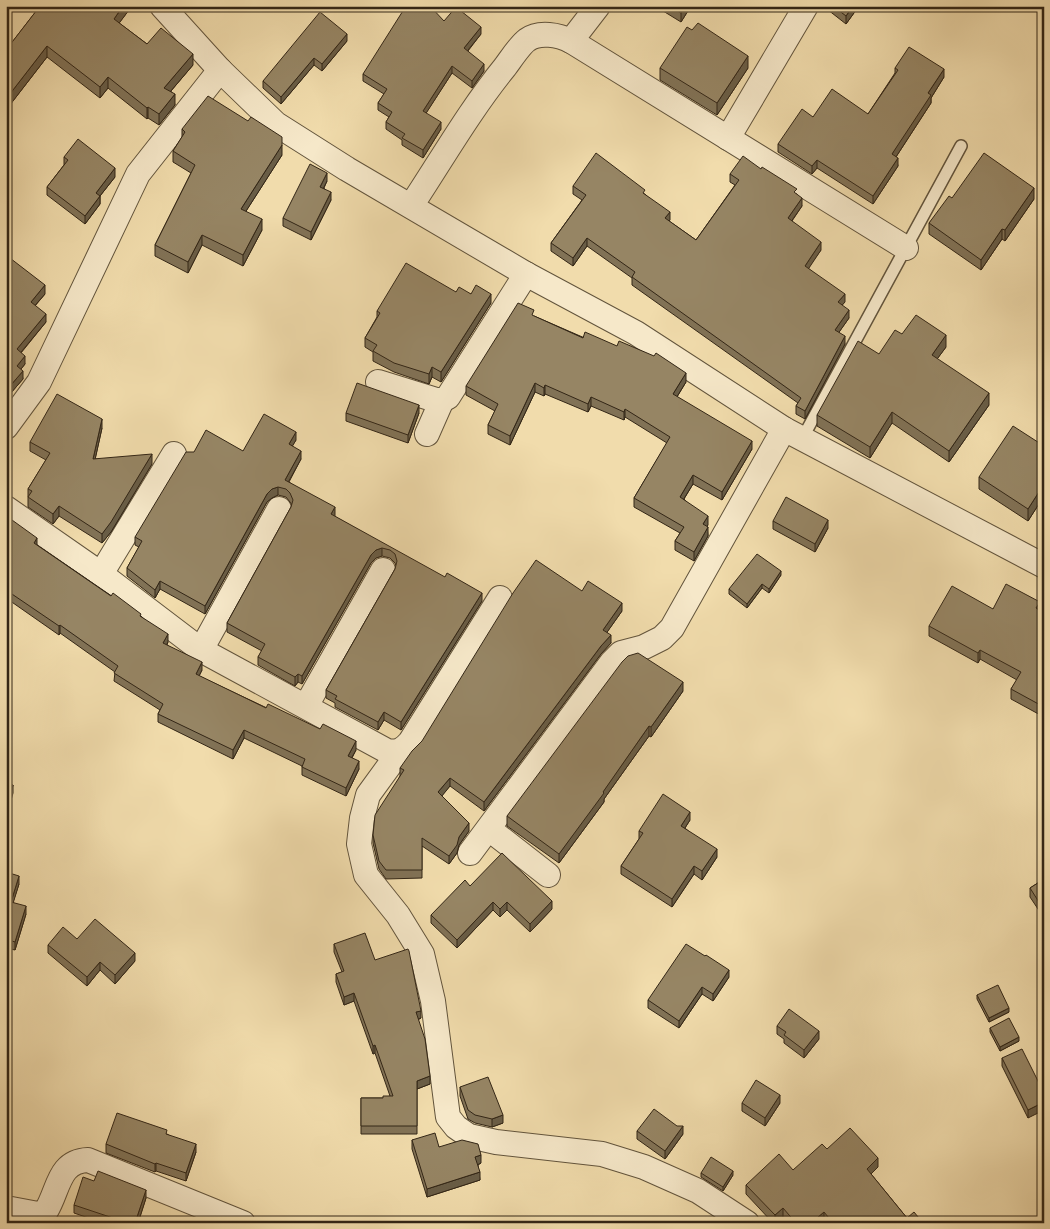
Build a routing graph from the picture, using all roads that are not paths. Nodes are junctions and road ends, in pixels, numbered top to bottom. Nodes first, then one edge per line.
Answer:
1 (162, 6) edge
2 (598, 6) edge
3 (806, 6) edge
4 (571, 41) junction
5 (220, 70) junction
6 (728, 138) junction
7 (962, 146) dead end
8 (411, 206) junction
9 (906, 248) junction
10 (526, 274) junction
11 (378, 382) dead end
12 (442, 400) junction
13 (6, 426) edge
14 (428, 434) dead end
15 (793, 434) junction
16 (174, 454) dead end
17 (6, 508) edge
18 (279, 509) dead end
19 (1044, 566) edge
20 (383, 570) dead end
21 (101, 574) junction
22 (500, 598) dead end
23 (201, 650) junction
24 (306, 706) junction
25 (400, 751) junction
26 (489, 829) junction
27 (470, 854) dead end
28 (548, 875) dead end
29 (6, 1208) edge
30 (243, 1223) edge
31 (747, 1223) edge

1 - 5 street
2 - 4 street
3 - 6 street
4 - 6 street
4 - 8 street
5 - 8 street
5 - 13 street
6 - 9 street
7 - 9 lane
8 - 10 street
9 - 15 lane
10 - 12 street
10 - 15 street
11 - 12 street
12 - 14 street
15 - 19 street
15 - 26 street
16 - 21 street
17 - 21 street
18 - 23 street
20 - 24 street
21 - 23 street
22 - 25 street
23 - 24 street
24 - 25 street
25 - 31 street
26 - 27 street
26 - 28 street
29 - 30 street

